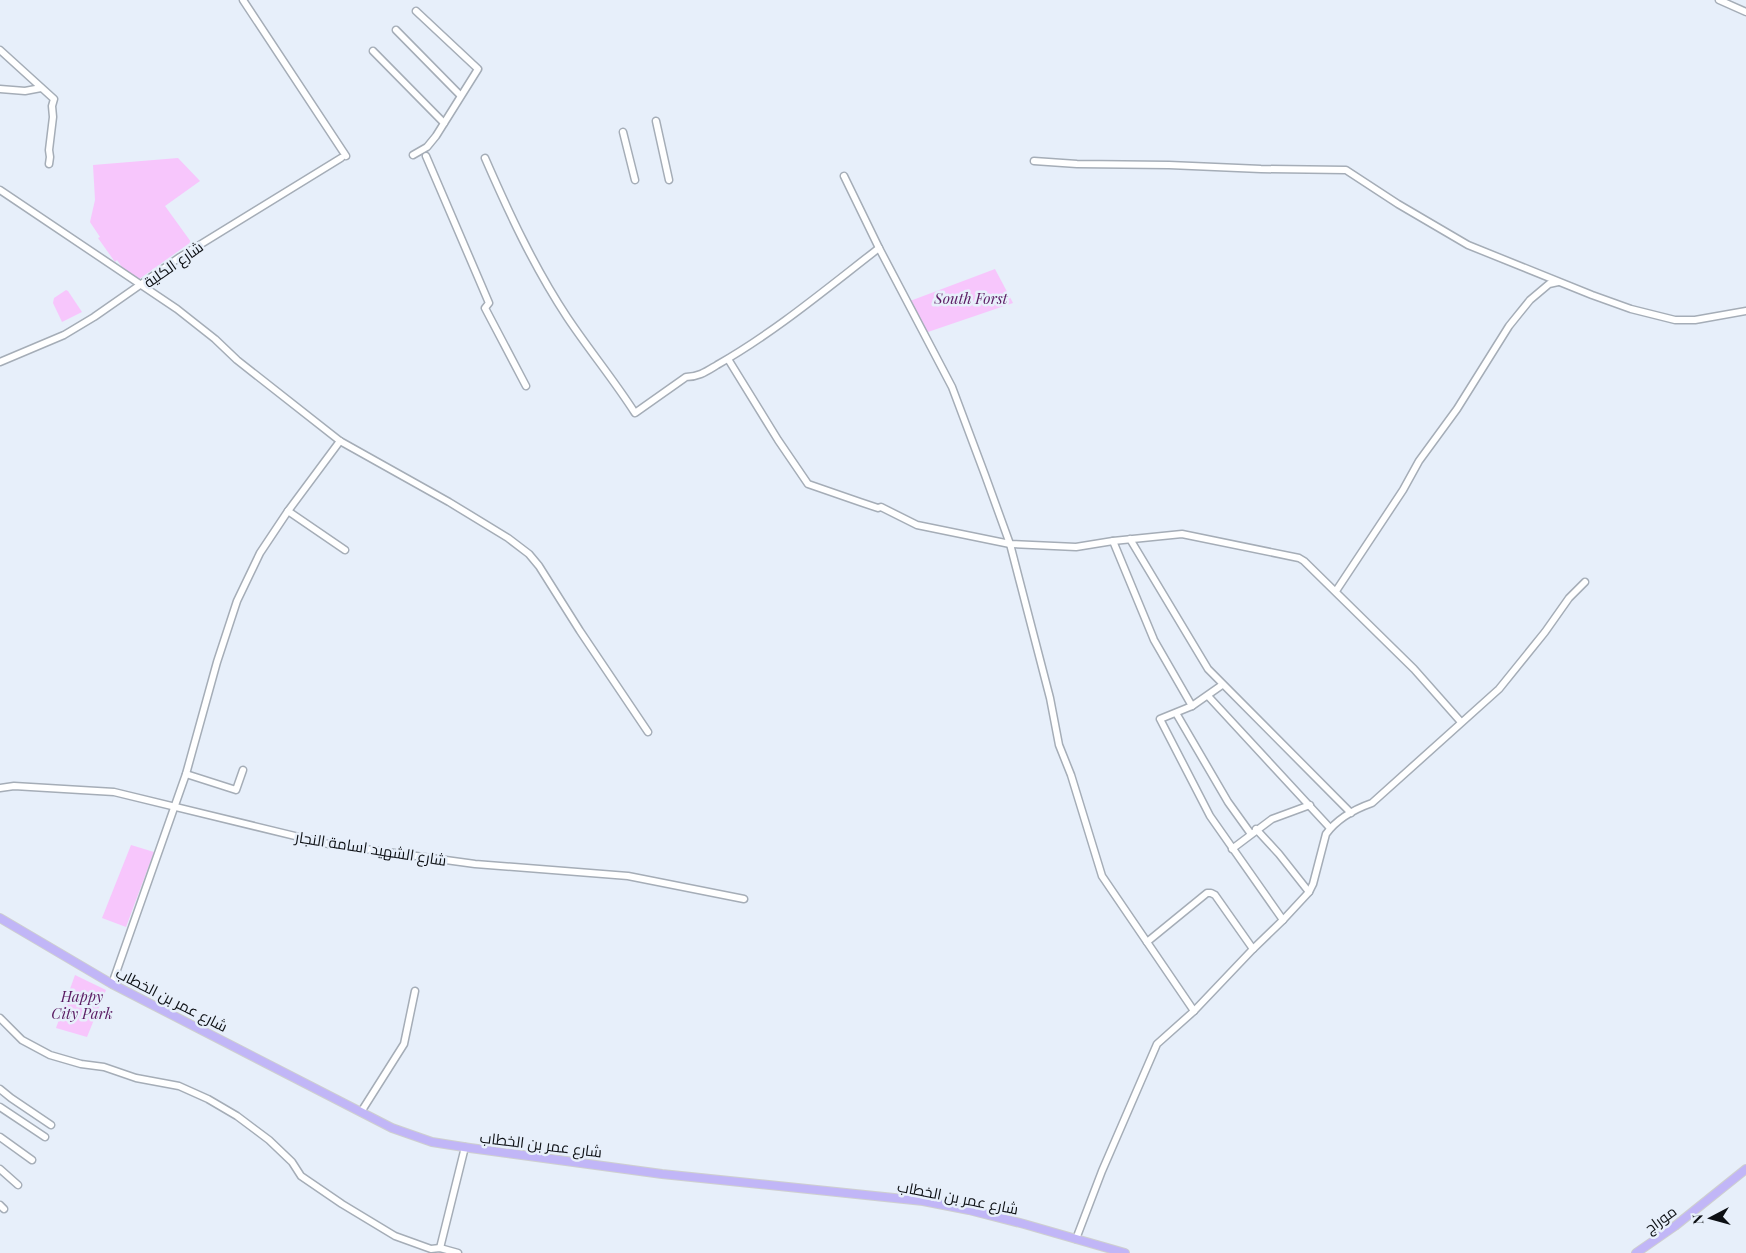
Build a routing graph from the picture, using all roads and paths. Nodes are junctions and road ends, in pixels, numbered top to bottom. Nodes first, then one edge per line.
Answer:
1 (243, 0) edge
2 (1719, 0) edge
3 (416, 11) dead end
4 (1746, 12) edge
5 (396, 30) dead end
6 (0, 50) edge
7 (373, 51) dead end
8 (41, 88) junction
9 (0, 89) edge
10 (460, 96) junction
11 (444, 122) junction
12 (656, 122) dead end
13 (623, 132) dead end
14 (413, 155) dead end
15 (426, 156) dead end
16 (485, 158) dead end
17 (1034, 161) dead end
18 (49, 164) dead end
19 (844, 176) dead end
20 (635, 180) dead end
21 (669, 180) dead end
22 (0, 190) edge
23 (879, 248) junction
24 (1558, 281) junction
25 (141, 285) junction
26 (1746, 311) edge
27 (728, 359) junction
28 (0, 362) edge
29 (526, 386) dead end
30 (340, 441) junction
31 (288, 511) junction
32 (1130, 539) junction
33 (1113, 541) junction
34 (1010, 544) junction
35 (345, 550) dead end
36 (1585, 582) dead end
37 (1336, 591) junction
38 (1222, 685) junction
39 (1208, 696) junction
40 (1192, 706) junction
41 (1176, 714) junction
42 (1461, 722) junction
43 (648, 732) dead end
44 (242, 770) dead end
45 (186, 774) junction
46 (0, 788) edge
47 (174, 805) junction
48 (1310, 806) junction
49 (1350, 813) junction
50 (1330, 828) junction
51 (1253, 832) junction
52 (1232, 849) junction
53 (1309, 892) junction
54 (744, 898) dead end
55 (0, 918) edge
56 (1283, 920) junction
57 (1147, 942) junction
58 (1253, 949) junction
59 (112, 984) junction
60 (415, 991) dead end
61 (1194, 1011) junction
62 (0, 1018) edge
63 (0, 1088) edge
64 (0, 1107) edge
65 (361, 1112) junction
66 (51, 1125) dead end
67 (45, 1137) dead end
68 (0, 1138) edge
69 (465, 1147) junction
70 (32, 1160) dead end
71 (0, 1169) edge
72 (1746, 1169) edge
73 (18, 1185) dead end
74 (1076, 1239) junction
75 (440, 1248) junction
76 (458, 1253) edge
77 (1125, 1253) edge
78 (1636, 1253) edge

1 - 25 street, شارع الكلية
2 - 4 street
3 - 10 street
5 - 10 street
6 - 8 street
7 - 11 street
8 - 9 street
8 - 18 street
10 - 11 street
11 - 14 street
12 - 21 street
13 - 20 street
15 - 29 street
16 - 27 street
17 - 24 street
19 - 23 street
22 - 25 street
23 - 27 street
23 - 34 street
24 - 26 street
24 - 37 street
25 - 28 street, شارع الكلية
25 - 30 street
27 - 34 street
30 - 31 street
30 - 43 street
31 - 35 street
31 - 45 street
32 - 33 street
32 - 37 street
32 - 38 street
33 - 34 street
33 - 40 street
34 - 57 street
36 - 42 street
37 - 42 street
38 - 39 street
38 - 49 street
39 - 40 street
39 - 48 street
40 - 41 street
41 - 51 street
41 - 52 street
42 - 49 street
44 - 45 street
45 - 47 street
46 - 47 street, شارع الشهيد اسامة النجار
47 - 54 street, شارع الشهيد اسامة النجار
47 - 59 street
48 - 50 street
48 - 51 street
49 - 50 street
50 - 53 street
51 - 52 street
51 - 53 street
52 - 56 street
53 - 56 street
55 - 59 main road, شارع عمر بن الخطاب
56 - 58 street
57 - 58 street
57 - 61 street
58 - 61 street
59 - 65 main road, شارع عمر بن الخطاب
60 - 65 street
61 - 74 street
62 - 75 street
63 - 66 street
64 - 67 street
65 - 69 main road, شارع عمر بن الخطاب
68 - 70 street
69 - 74 main road, شارع عمر بن الخطاب
69 - 75 street
71 - 73 street
72 - 78 main road, موراج
74 - 77 main road, شارع عمر بن الخطاب
75 - 76 street

